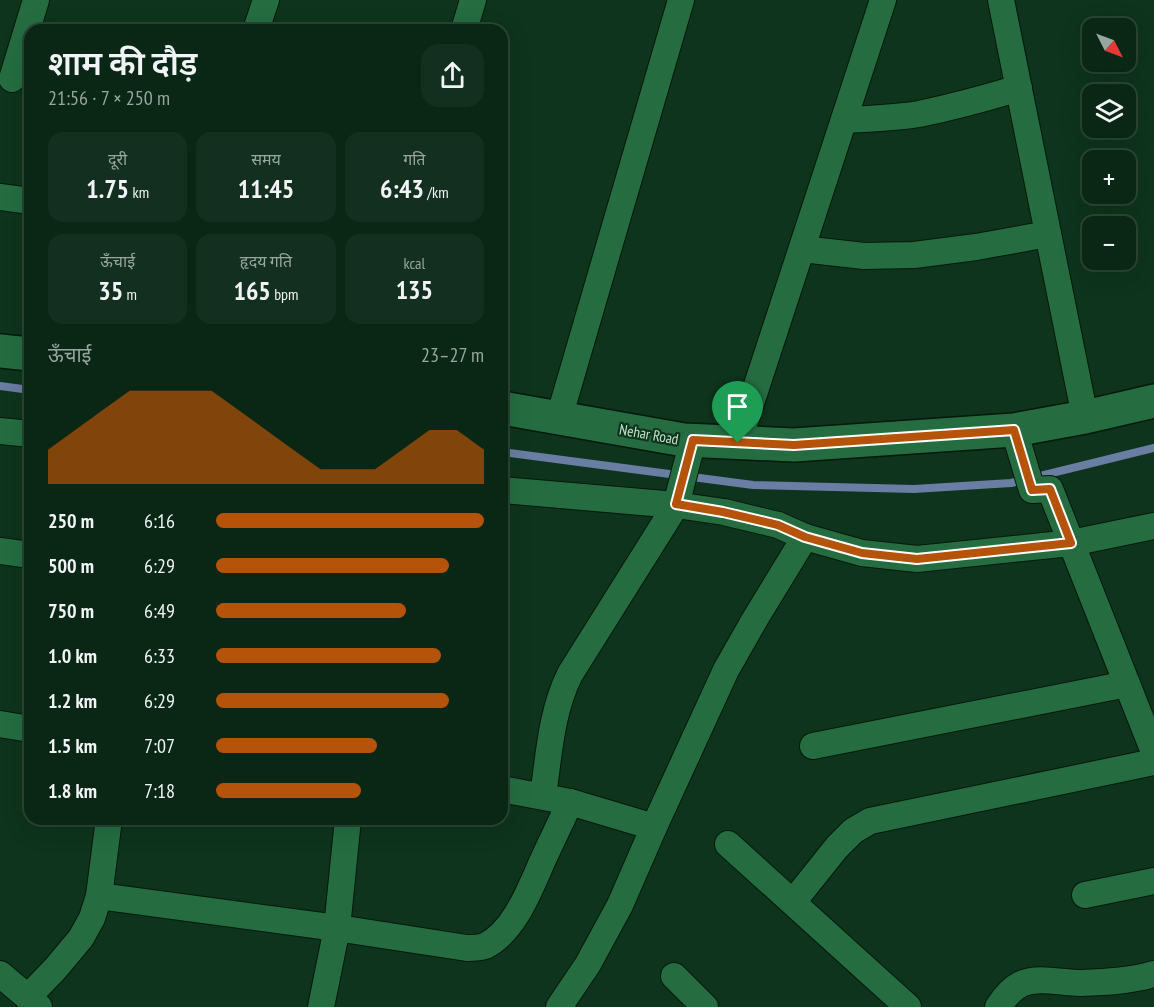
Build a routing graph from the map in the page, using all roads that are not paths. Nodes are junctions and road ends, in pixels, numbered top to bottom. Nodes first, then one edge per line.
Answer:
1 (36, 0) edge
2 (266, 0) edge
3 (474, 0) edge
4 (681, 0) edge
5 (883, 0) edge
6 (1001, 0) edge
7 (29, 24) edge
8 (258, 24) edge
9 (466, 24) edge
10 (24, 43) edge
11 (14, 79) edge
12 (1019, 88) junction
13 (844, 120) junction
14 (0, 198) edge
15 (24, 200) edge
16 (1048, 234) junction
17 (802, 249) junction
18 (0, 351) edge
19 (24, 353) edge
20 (1154, 401) edge
21 (508, 409) edge
22 (1085, 417) junction
23 (559, 418) junction
24 (1014, 430) junction
25 (0, 431) edge
26 (24, 433) edge
27 (738, 443) junction
28 (691, 448) junction
29 (508, 490) edge
30 (679, 494) junction
31 (1154, 526) edge
32 (805, 537) junction
33 (1071, 543) junction
34 (0, 551) edge
35 (24, 554) edge
36 (1127, 684) junction
37 (0, 724) edge
38 (24, 728) edge
39 (813, 746) dead end
40 (1154, 752) edge
41 (1154, 762) edge
42 (508, 790) edge
43 (543, 796) junction
44 (570, 802) junction
45 (108, 825) edge
46 (347, 825) edge
47 (654, 827) junction
48 (728, 844) dead end
49 (1154, 881) edge
50 (1085, 895) dead end
51 (99, 896) junction
52 (793, 902) junction
53 (337, 928) junction
54 (0, 974) edge
55 (1154, 974) edge
56 (674, 976) dead end
57 (33, 1002) edge
58 (321, 1007) edge
59 (559, 1007) edge
60 (705, 1007) edge
61 (908, 1007) edge
62 (998, 1007) edge

1 - 7 street
2 - 8 street
3 - 9 street
4 - 23 street
5 - 13 street
6 - 12 street
10 - 11 street
12 - 13 street
12 - 16 street
13 - 17 street
14 - 15 street
16 - 17 street
16 - 22 street
17 - 27 street
18 - 19 street
20 - 22 street, Nehar Road
21 - 23 street, Nehar Road
22 - 24 street, Nehar Road
23 - 28 street, Nehar Road
24 - 27 street, Nehar Road
24 - 33 street
25 - 26 street
27 - 28 street, Nehar Road
28 - 30 street
29 - 30 street
30 - 32 street
30 - 43 street
31 - 33 street
32 - 33 street
32 - 47 street
33 - 36 street
34 - 35 street
36 - 39 street
36 - 40 street
37 - 38 street
41 - 52 street
42 - 43 street
43 - 44 street
44 - 47 street
44 - 53 street
45 - 51 street
46 - 53 street
47 - 59 street
48 - 52 street
49 - 50 street
51 - 53 street
51 - 57 street
52 - 61 street
53 - 58 street
54 - 57 street
55 - 62 street
56 - 60 street

